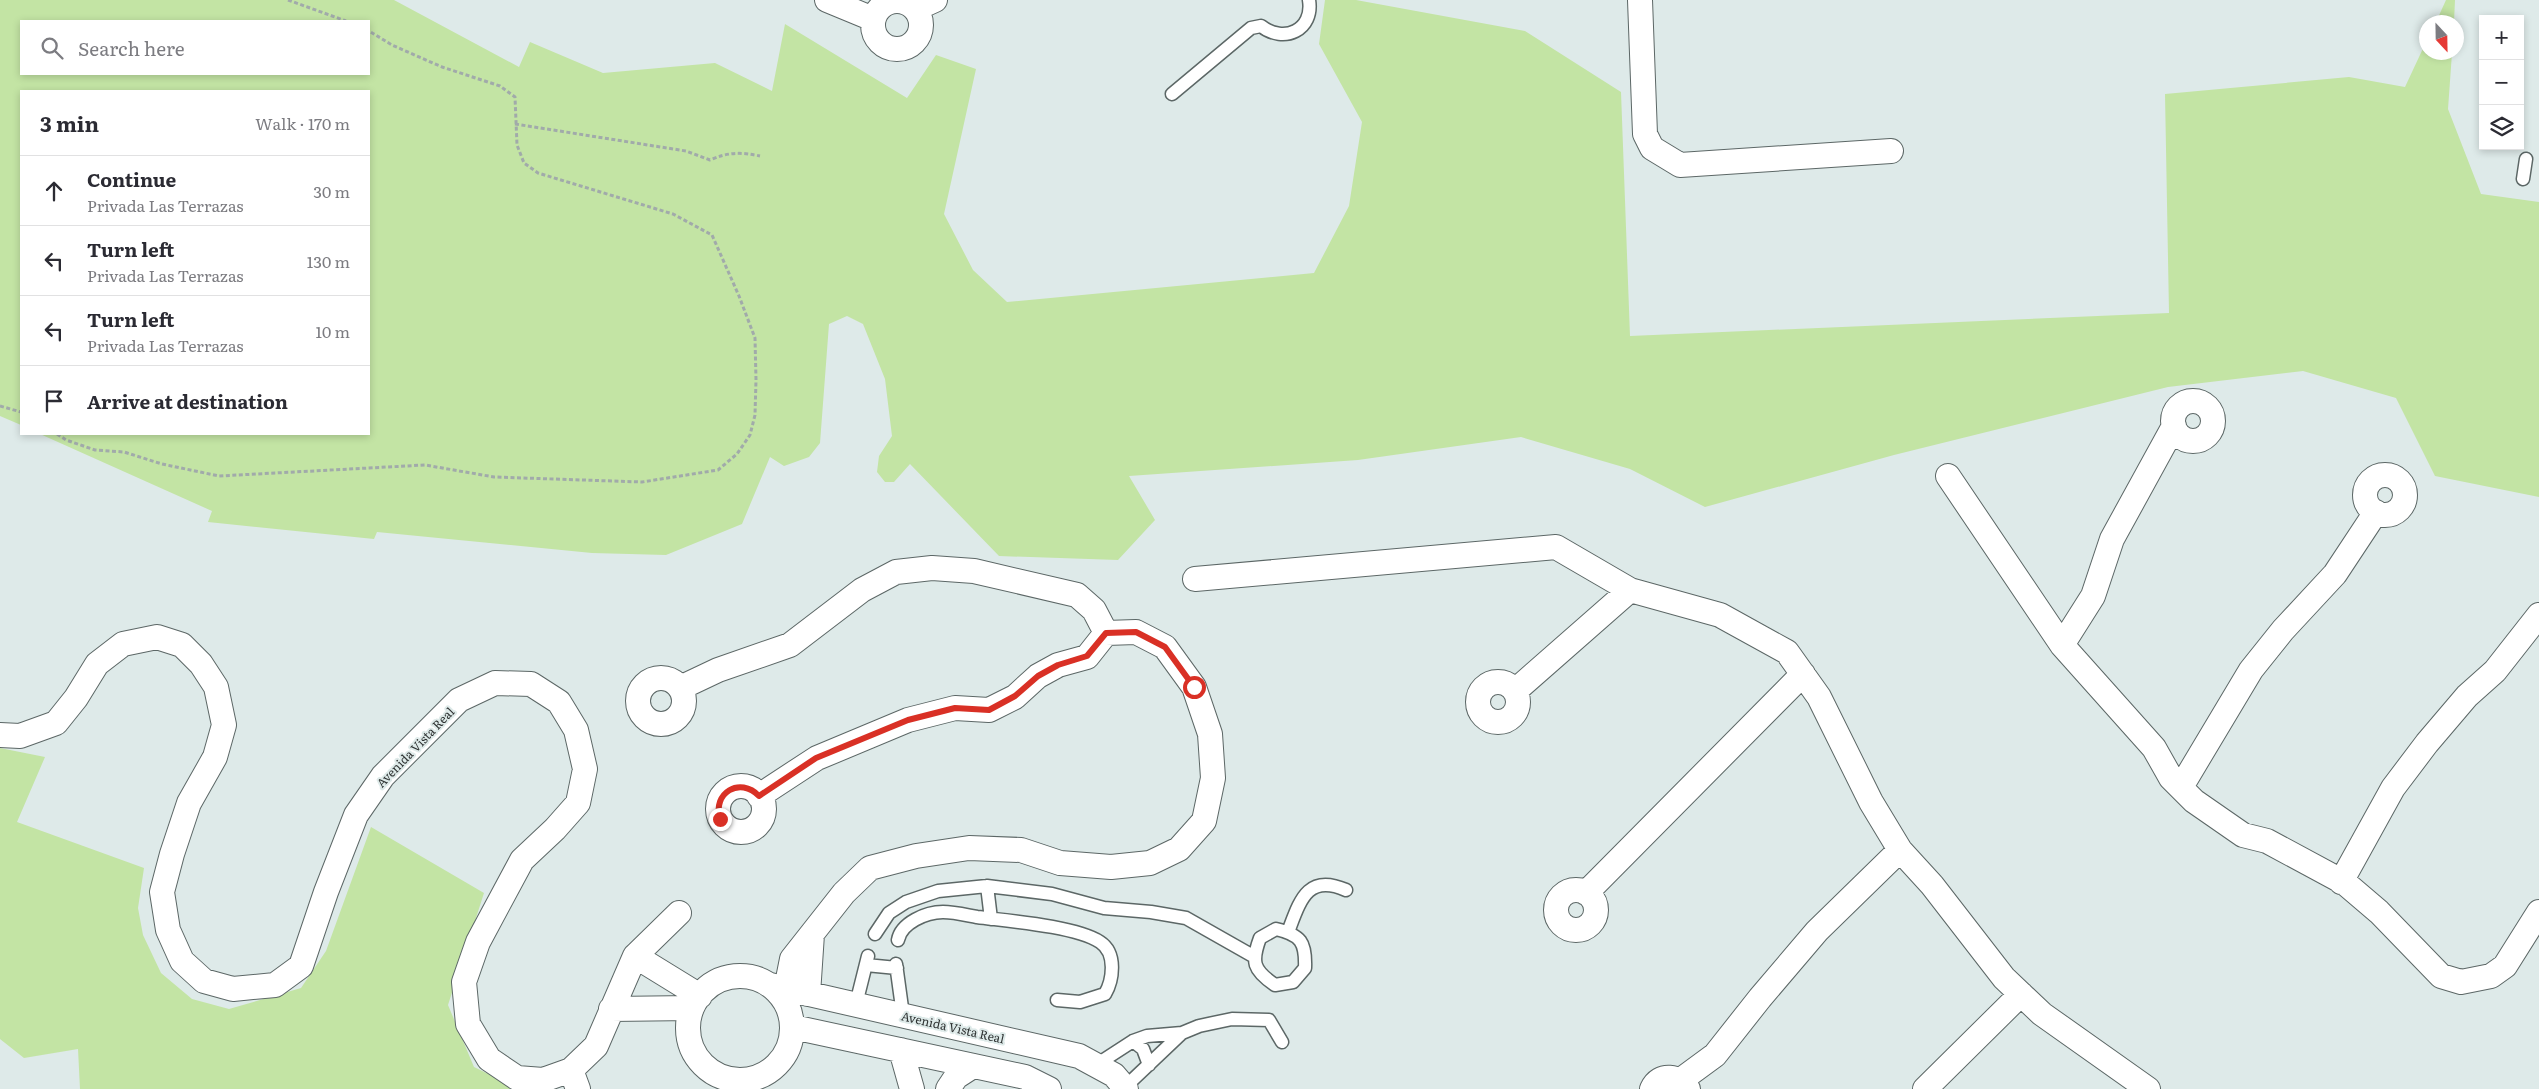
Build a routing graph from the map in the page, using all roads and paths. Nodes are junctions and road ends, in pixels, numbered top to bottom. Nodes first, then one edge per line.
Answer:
1 (288, 0) edge
2 (827, 0) edge
3 (1308, 0) edge
4 (1640, 0) edge
5 (925, 4) edge
6 (873, 19) junction
7 (343, 20) edge
8 (370, 32) edge
9 (1172, 94) dead end
10 (515, 124) junction
11 (1891, 150) dead end
12 (760, 156) dead end
13 (2526, 159) dead end
14 (2523, 179) dead end
15 (0, 406) edge
16 (20, 412) edge
17 (2174, 426) dead end
18 (58, 435) edge
19 (1948, 476) dead end
20 (2376, 512) dead end
21 (1195, 579) dead end
22 (1630, 590) junction
23 (2539, 616) edge
24 (1106, 633) junction
25 (2062, 645) junction
26 (1803, 674) junction
27 (680, 688) dead end
28 (1515, 692) dead end
29 (0, 735) edge
30 (2181, 787) junction
31 (759, 796) dead end
32 (1900, 850) junction
33 (2341, 882) junction
34 (988, 886) junction
35 (1346, 890) dead end
36 (938, 891) junction
37 (1586, 893) dead end
38 (941, 912) junction
39 (2539, 912) edge
40 (679, 913) dead end
41 (991, 919) junction
42 (1288, 932) junction
43 (875, 934) dead end
44 (898, 940) dead end
45 (636, 956) junction
46 (1253, 956) junction
47 (788, 989) junction
48 (2021, 994) junction
49 (1057, 1000) dead end
50 (696, 1002) junction
51 (856, 1004) junction
52 (611, 1009) junction
53 (903, 1016) junction
54 (793, 1027) junction
55 (1182, 1033) junction
56 (1133, 1040) junction
57 (1282, 1042) dead end
58 (901, 1050) junction
59 (1096, 1065) junction
60 (1149, 1065) junction
61 (974, 1066) junction
62 (575, 1080) edge
63 (1684, 1085) edge
64 (1125, 1088) edge
65 (912, 1089) edge
66 (948, 1089) edge
67 (1049, 1089) edge
68 (1652, 1089) edge
69 (1925, 1089) edge
70 (2148, 1089) edge

1 - 7 path
2 - 6 street
3 - 9 lane
4 - 11 street
5 - 6 street
5 - 6 street
8 - 10 path
10 - 12 path
10 - 18 path
13 - 14 lane
15 - 16 path
17 - 25 street
19 - 25 street
20 - 30 street
21 - 22 street
22 - 26 street
22 - 28 street
23 - 33 street
24 - 27 street
24 - 31 street
24 - 47 street
25 - 30 street
26 - 32 street
26 - 37 street
29 - 62 street, Avenida Vista Real
30 - 33 street
32 - 48 street
32 - 63 street
33 - 39 street
34 - 36 lane
34 - 41 lane
34 - 46 lane
35 - 42 lane
36 - 38 lane
36 - 43 lane
38 - 41 lane
38 - 44 lane
40 - 45 street, Avenida Vista Real
41 - 49 lane
42 - 46 lane
42 - 46 lane
45 - 50 street
45 - 52 street, Avenida Vista Real
47 - 50 street
47 - 51 street, Avenida Vista Real
47 - 54 street
48 - 69 street
48 - 70 street
50 - 52 street
50 - 54 street
51 - 53 street, Avenida Vista Real
51 - 53 lane
52 - 62 street, Avenida Vista Real
53 - 59 street, Avenida Vista Real
54 - 58 street
55 - 56 lane
55 - 57 lane
55 - 60 lane
56 - 59 lane
56 - 60 lane
58 - 61 street
58 - 65 street
59 - 64 street, Avenida Vista Real
60 - 64 lane
61 - 66 street
61 - 67 street
63 - 68 street

